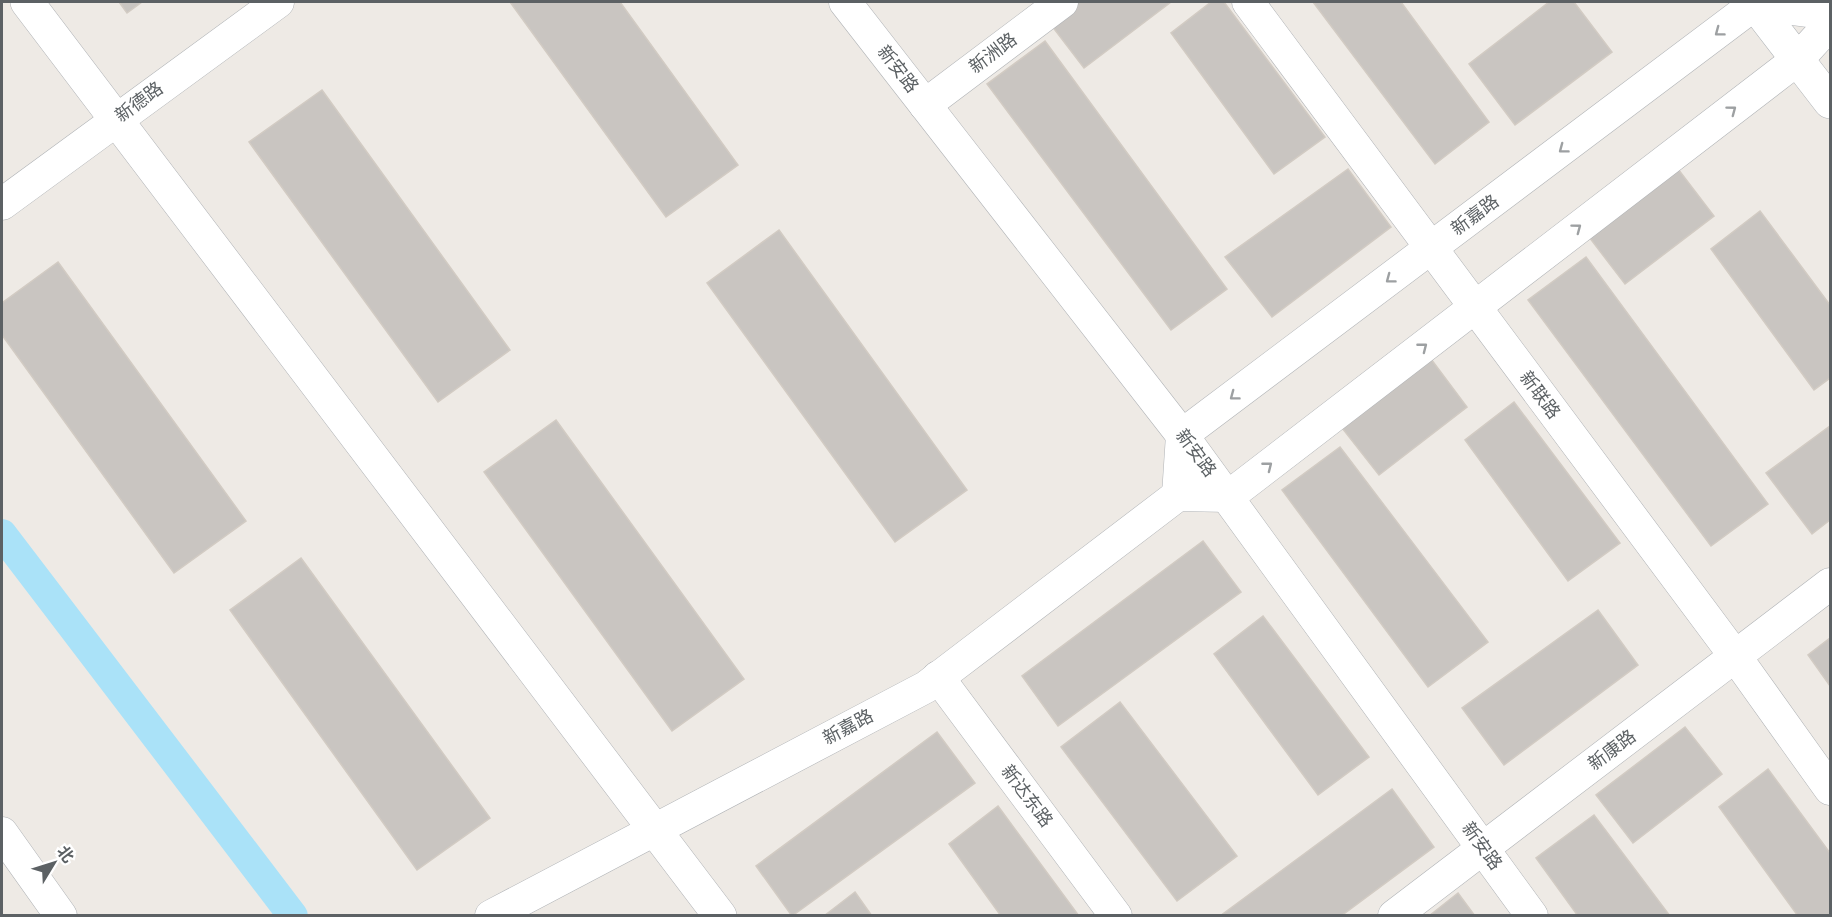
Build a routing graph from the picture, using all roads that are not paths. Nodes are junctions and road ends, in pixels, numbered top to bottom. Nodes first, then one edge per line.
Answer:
1 (27, 2) edge
2 (278, 2) edge
3 (845, 2) edge
4 (1062, 2) edge
5 (1248, 2) edge
6 (1828, 2) edge
7 (1754, 3) edge
8 (1830, 5) edge
9 (1830, 14) edge
10 (1830, 24) edge
11 (1798, 59) junction
12 (1830, 102) edge
13 (925, 105) junction
14 (117, 118) junction
15 (2, 204) edge
16 (1431, 248) junction
17 (1475, 307) junction
18 (1182, 435) junction
19 (1178, 495) junction
20 (1228, 496) junction
21 (1830, 584) edge
22 (1735, 656) junction
23 (938, 677) junction
24 (1830, 789) edge
25 (654, 828) junction
26 (2, 833) edge
27 (1483, 848) junction
28 (61, 915) edge
29 (491, 915) edge
30 (720, 915) edge
31 (1116, 915) edge
32 (1394, 915) edge
33 (1532, 915) edge

1 - 14 street
2 - 14 street, 新德路
3 - 13 street, 新安路
4 - 13 street, 新洲路
5 - 16 street, 新联路
6 - 8 street
7 - 9 street
7 - 11 street
7 -> 16 street, 新嘉路
10 - 11 street
11 - 12 street
17 -> 11 street
13 - 18 street, 新安路
14 - 15 street, 新德路
14 - 25 street
16 - 17 street, 新联路
16 -> 18 street, 新嘉路
20 -> 17 street
17 - 22 street, 新联路
18 - 19 street
18 - 20 street, 新安路
19 - 20 street
19 - 23 street, 新嘉路
20 - 27 street, 新安路
21 - 22 street, 新康路
22 - 24 street, 新联路
22 - 27 street, 新康路
23 - 25 street, 新嘉路
23 - 31 street, 新达东路
25 - 29 street, 新嘉路
25 - 30 street
26 - 28 street
27 - 32 street, 新康路
27 - 33 street, 新安路

